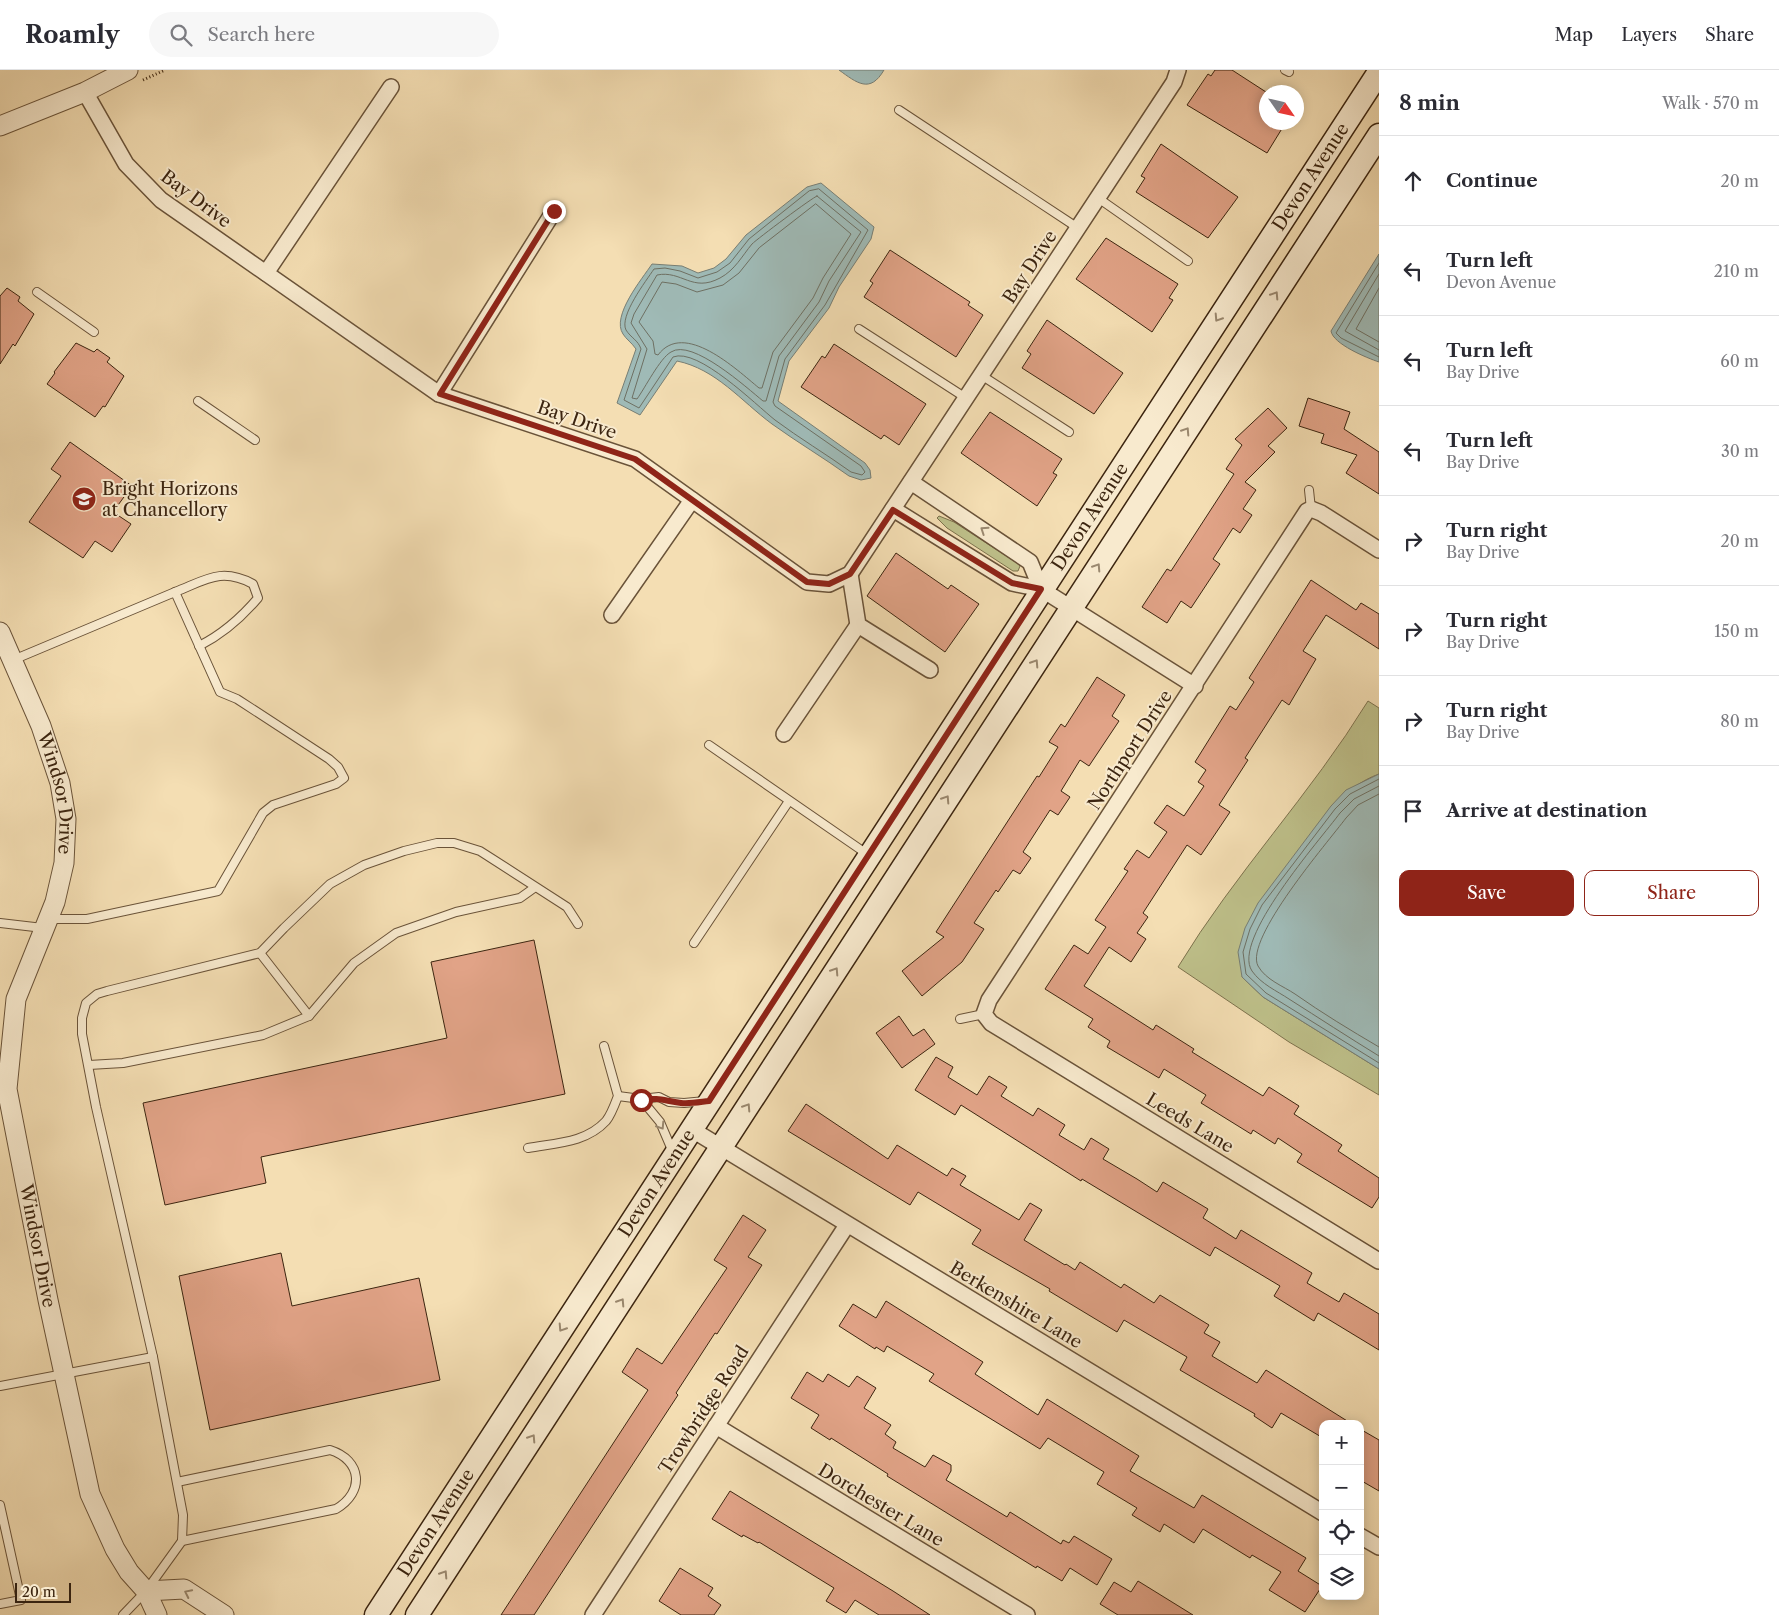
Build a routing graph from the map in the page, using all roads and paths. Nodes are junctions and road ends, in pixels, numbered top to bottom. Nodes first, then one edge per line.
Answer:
1 (128, 70) edge
2 (1178, 70) edge
3 (1379, 72) edge
4 (391, 87) dead end
5 (85, 92) junction
6 (899, 110) dead end
7 (0, 126) edge
8 (1379, 135) edge
9 (1098, 198) junction
10 (554, 211) dead end
11 (1078, 228) junction
12 (1188, 261) dead end
13 (266, 272) junction
14 (37, 292) dead end
15 (859, 329) dead end
16 (94, 332) dead end
17 (981, 376) junction
18 (440, 394) junction
19 (966, 398) junction
20 (198, 401) dead end
21 (1069, 432) dead end
22 (255, 440) dead end
23 (911, 482) junction
24 (1309, 490) dead end
25 (692, 500) junction
26 (1311, 509) junction
27 (893, 510) junction
28 (1379, 550) edge
29 (850, 574) junction
30 (1041, 589) junction
31 (175, 592) junction
32 (1070, 608) junction
33 (612, 615) dead end
34 (858, 625) junction
35 (0, 632) edge
36 (199, 646) junction
37 (13, 660) junction
38 (930, 670) dead end
39 (1195, 686) junction
40 (784, 734) dead end
41 (709, 745) dead end
42 (789, 801) junction
43 (868, 855) junction
44 (534, 888) junction
45 (0, 923) edge
46 (46, 924) junction
47 (578, 924) dead end
48 (694, 943) dead end
49 (260, 953) junction
50 (984, 1014) junction
51 (309, 1016) junction
52 (960, 1019) dead end
53 (604, 1046) dead end
54 (89, 1065) junction
55 (618, 1096) junction
56 (641, 1100) junction
57 (709, 1101) junction
58 (691, 1129) junction
59 (528, 1148) dead end
60 (721, 1148) junction
61 (674, 1155) junction
62 (848, 1225) junction
63 (1379, 1261) edge
64 (153, 1357) junction
65 (64, 1374) junction
66 (0, 1386) edge
67 (716, 1426) junction
68 (177, 1482) junction
69 (0, 1504) edge
70 (1319, 1511) edge
71 (1364, 1538) edge
72 (182, 1541) junction
73 (1379, 1547) edge
74 (146, 1591) junction
75 (0, 1604) edge
76 (123, 1615) edge
77 (156, 1615) edge
78 (224, 1615) edge
79 (376, 1615) edge
80 (417, 1615) edge
81 (593, 1615) edge
82 (1027, 1615) edge

1 - 5 street
2 - 9 street, Bay Drive
3 -> 30 main road, Devon Avenue
4 - 13 street
5 - 7 street
5 - 13 street, Bay Drive
6 - 11 lane
32 -> 8 main road, Devon Avenue
9 - 11 street, Bay Drive
9 - 12 lane
10 - 18 street
11 - 17 street, Bay Drive
13 - 18 street, Bay Drive
14 - 16 lane
15 - 19 lane
17 - 19 street, Bay Drive
17 - 21 lane
18 - 25 street, Bay Drive
19 - 23 street, Bay Drive
20 - 22 lane
23 - 27 street, Bay Drive
30 -> 23 street
24 - 26 lane
25 - 29 street, Bay Drive
25 - 33 street
26 - 28 street
26 - 39 street, Northport Drive
27 - 29 street, Bay Drive
27 - 30 street
29 - 34 street
30 - 32 street
30 - 43 main road, Devon Avenue
31 - 36 lane
31 - 36 lane
31 - 37 lane
32 - 39 street
60 -> 32 main road, Devon Avenue
34 - 38 street
34 - 40 street
35 - 37 street, Windsor Drive
36 - 46 lane
37 - 46 street, Windsor Drive
39 - 50 street, Northport Drive
41 - 42 lane
42 - 43 lane
42 - 48 lane
43 - 57 main road, Devon Avenue
44 - 47 lane
44 - 49 lane
44 - 51 lane
45 - 46 lane
46 - 65 street, Windsor Drive
49 - 51 lane
49 - 54 lane
50 - 52 lane
50 - 63 street, Leeds Lane
51 - 54 lane
53 - 55 lane
54 - 64 lane
55 - 56 lane
55 - 59 lane
56 - 57 lane
56 -> 61 lane
57 - 58 main road, Devon Avenue
58 - 60 street, Berkenshire Lane
58 - 61 main road, Devon Avenue
60 - 62 street, Berkenshire Lane
80 -> 60 main road, Devon Avenue
61 -> 79 main road, Devon Avenue
62 - 67 street, Trowbridge Road
62 - 70 street, Berkenshire Lane
64 - 65 lane
64 - 68 lane
65 - 66 lane
65 - 74 street, Windsor Drive
67 - 81 street, Trowbridge Road
67 - 82 street, Dorchester Lane
68 - 72 lane
68 - 72 lane
69 - 75 lane
71 - 73 street
72 - 74 lane
74 - 76 lane
74 - 77 street, Windsor Drive
78 -> 74 street

